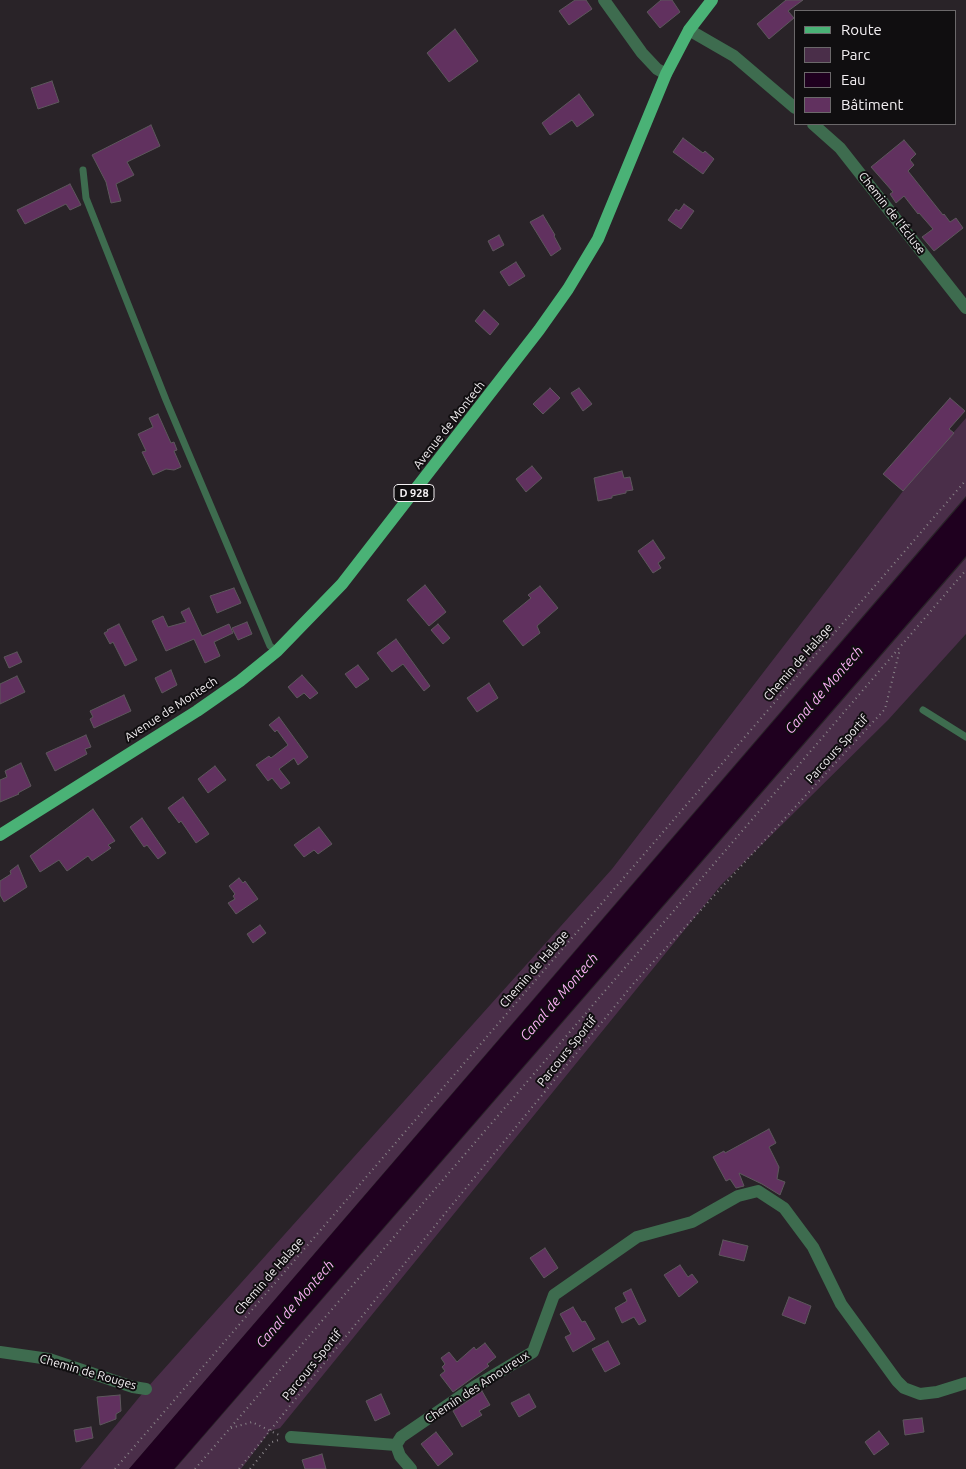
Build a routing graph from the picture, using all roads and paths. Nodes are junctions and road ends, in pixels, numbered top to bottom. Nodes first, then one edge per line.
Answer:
1 (604, 0) edge
2 (712, 0) edge
3 (689, 30) junction
4 (666, 74) junction
5 (794, 107) edge
6 (814, 125) edge
7 (83, 170) dead end
8 (966, 308) edge
9 (966, 480) edge
10 (966, 570) edge
11 (901, 646) junction
12 (276, 651) junction
13 (922, 710) dead end
14 (966, 737) edge
15 (0, 835) edge
16 (0, 1352) edge
17 (966, 1383) edge
18 (146, 1388) dead end
19 (229, 1429) junction
20 (270, 1431) junction
21 (286, 1437) junction
22 (396, 1445) junction
23 (115, 1469) edge
24 (195, 1469) edge
25 (239, 1469) edge
26 (250, 1469) edge
27 (411, 1469) edge

1 - 4 street
2 - 3 main road, D 928
3 - 4 main road, Avenue de Montech / D 928
3 - 5 street
4 - 12 main road, Avenue de Montech / D 928
6 - 8 street, Chemin de l'Écluse
7 - 12 lane
9 - 23 path, Chemin de Halage
10 - 11 path
11 - 19 path
11 - 20 path, Parcours Sportif
12 - 15 main road, Avenue de Montech / D 928
13 - 14 lane
16 - 18 street, Chemin de Rouges
17 - 22 street, Chemin des Amoureux
19 - 20 path
19 - 24 path
20 - 21 path
20 - 25 path, Parcours Sportif
21 - 22 street
21 - 26 path
22 - 27 street

